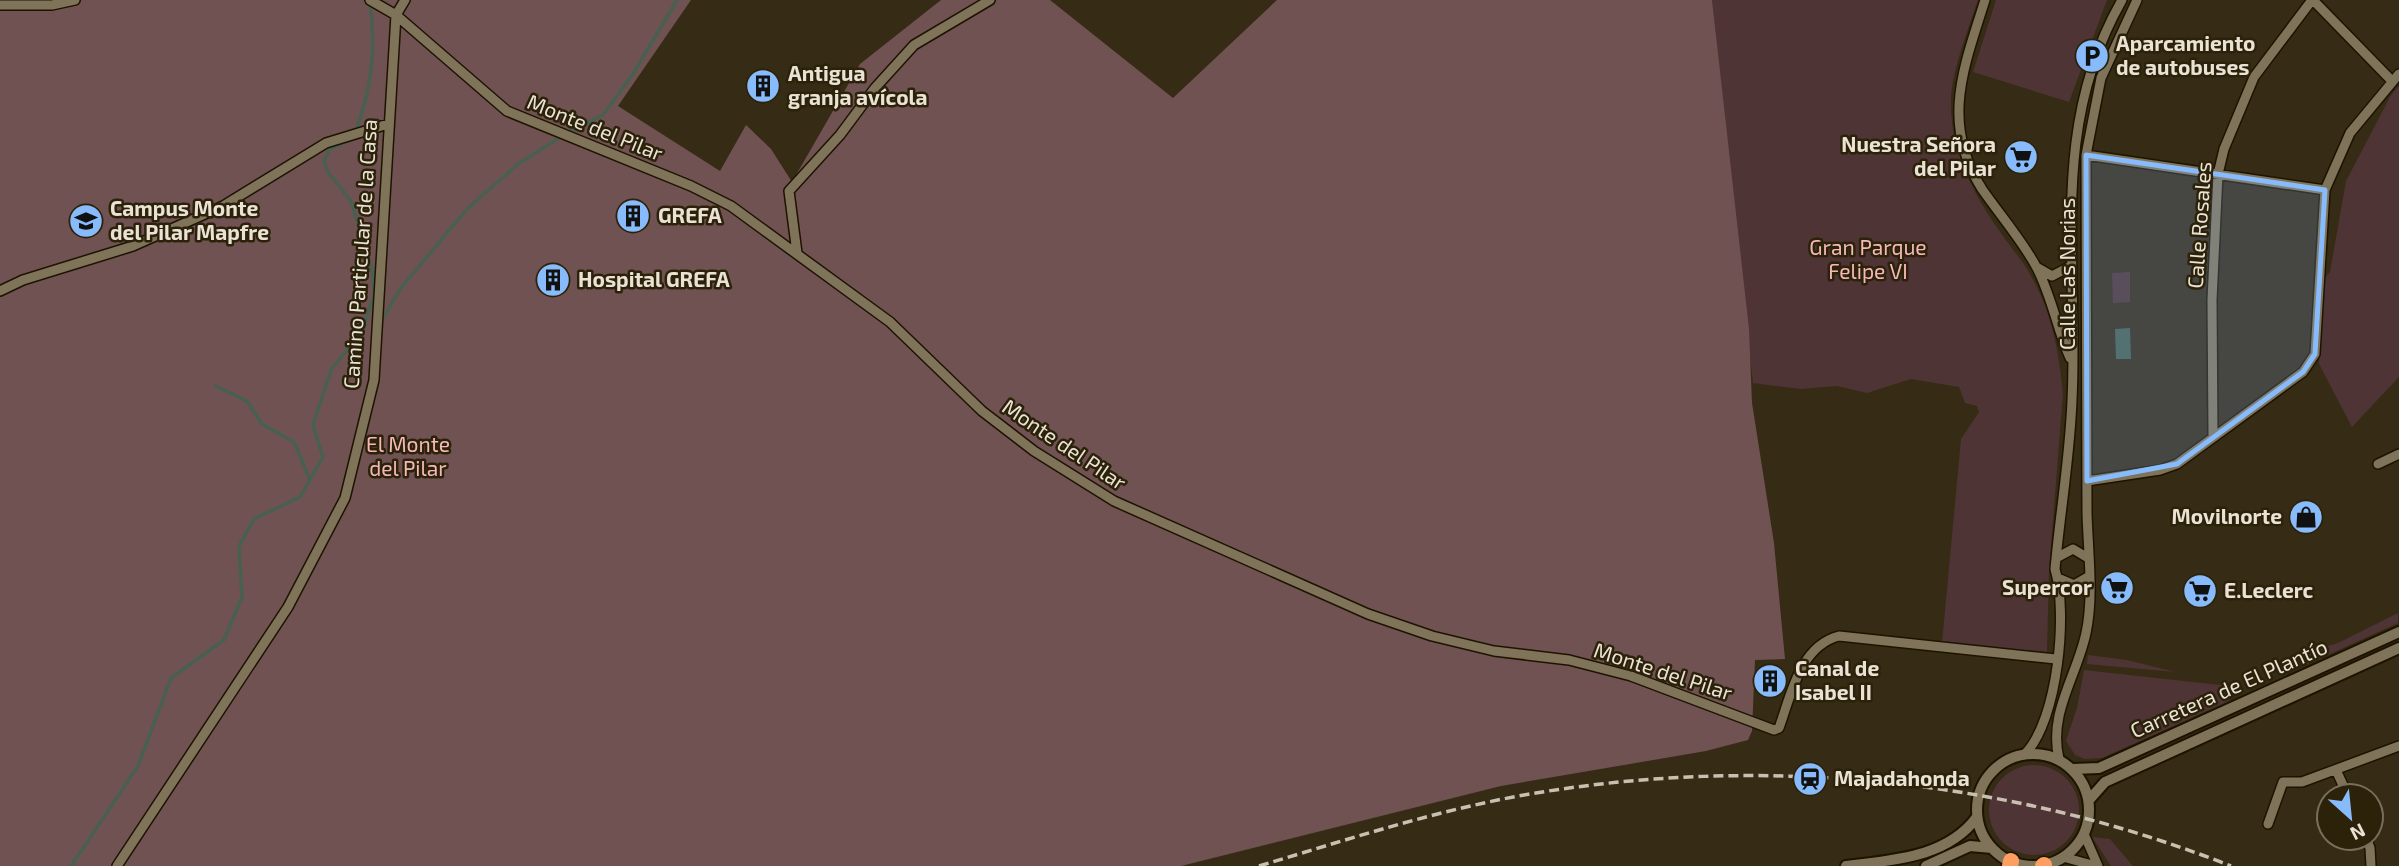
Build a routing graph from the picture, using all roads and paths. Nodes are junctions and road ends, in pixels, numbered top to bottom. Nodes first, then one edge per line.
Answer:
1 (75, 0) edge
2 (405, 0) edge
3 (990, 0) edge
4 (1985, 0) edge
5 (2122, 0) edge
6 (2137, 0) edge
7 (2313, 0) edge
8 (373, 2) edge
9 (0, 5) edge
10 (396, 15) junction
11 (2395, 77) edge
12 (388, 124) junction
13 (2086, 155) junction
14 (2218, 174) junction
15 (2325, 190) junction
16 (797, 253) junction
17 (2036, 267) junction
18 (2071, 267) junction
19 (0, 291) edge
20 (2073, 363) junction
21 (2213, 436) junction
22 (2399, 454) edge
23 (2378, 464) dead end
24 (2087, 481) junction
25 (2058, 557) junction
26 (2088, 558) junction
27 (2088, 577) junction
28 (2060, 579) junction
29 (2399, 632) edge
30 (2399, 648) edge
31 (2056, 659) junction
32 (2399, 746) edge
33 (2025, 754) junction
34 (2059, 759) junction
35 (2073, 769) junction
36 (2336, 770) junction
37 (2342, 782) edge
38 (2089, 800) junction
39 (1977, 817) junction
40 (2268, 824) dead end
41 (2084, 834) junction
42 (1992, 848) junction
43 (2063, 857) junction
44 (2010, 864) edge
45 (2043, 865) edge
46 (117, 866) edge
47 (1846, 866) edge
48 (1926, 866) edge
49 (2097, 866) edge

1 - 9 street
2 - 10 street, Camino Particular de la Casa
3 - 16 street
4 - 17 street
5 - 18 street, Calle Las Norias
6 - 13 street, Calle Las Norias
7 - 11 street
7 - 14 street, Calle Rosales
8 - 10 street, Monte del Pilar
10 - 12 street, Camino Particular de la Casa
10 - 16 street, Monte del Pilar
11 - 15 street
12 - 19 street
12 - 46 street, Camino Particular de la Casa
13 - 14 street
13 - 24 street, Calle Las Norias
14 - 15 street
14 - 21 street, Calle Rosales
15 - 21 street
16 - 31 street, Monte del Pilar
17 - 18 street
17 - 20 street
18 - 20 street, Calle Las Norias
20 - 25 street, Calle Las Norias
21 - 24 street
22 - 23 street
24 - 26 street, Calle Las Norias
25 - 26 street
25 - 28 street, Calle Las Norias
26 - 27 street, Calle Las Norias
27 - 28 street
27 - 34 street, Calle Las Norias
28 - 31 street, Calle Las Norias
29 - 35 street, Carretera de El Plantío
30 - 38 street, Carretera de El Plantío
31 - 33 street, Calle Las Norias
32 - 36 street
33 - 34 street
33 - 39 street
34 - 35 street
35 - 38 street
36 - 37 street
36 - 40 street
38 - 41 street
39 - 42 street
39 - 47 street
41 - 43 street
41 - 49 street
42 - 44 street
42 - 48 street
43 - 45 street
43 - 49 street
44 - 45 street

